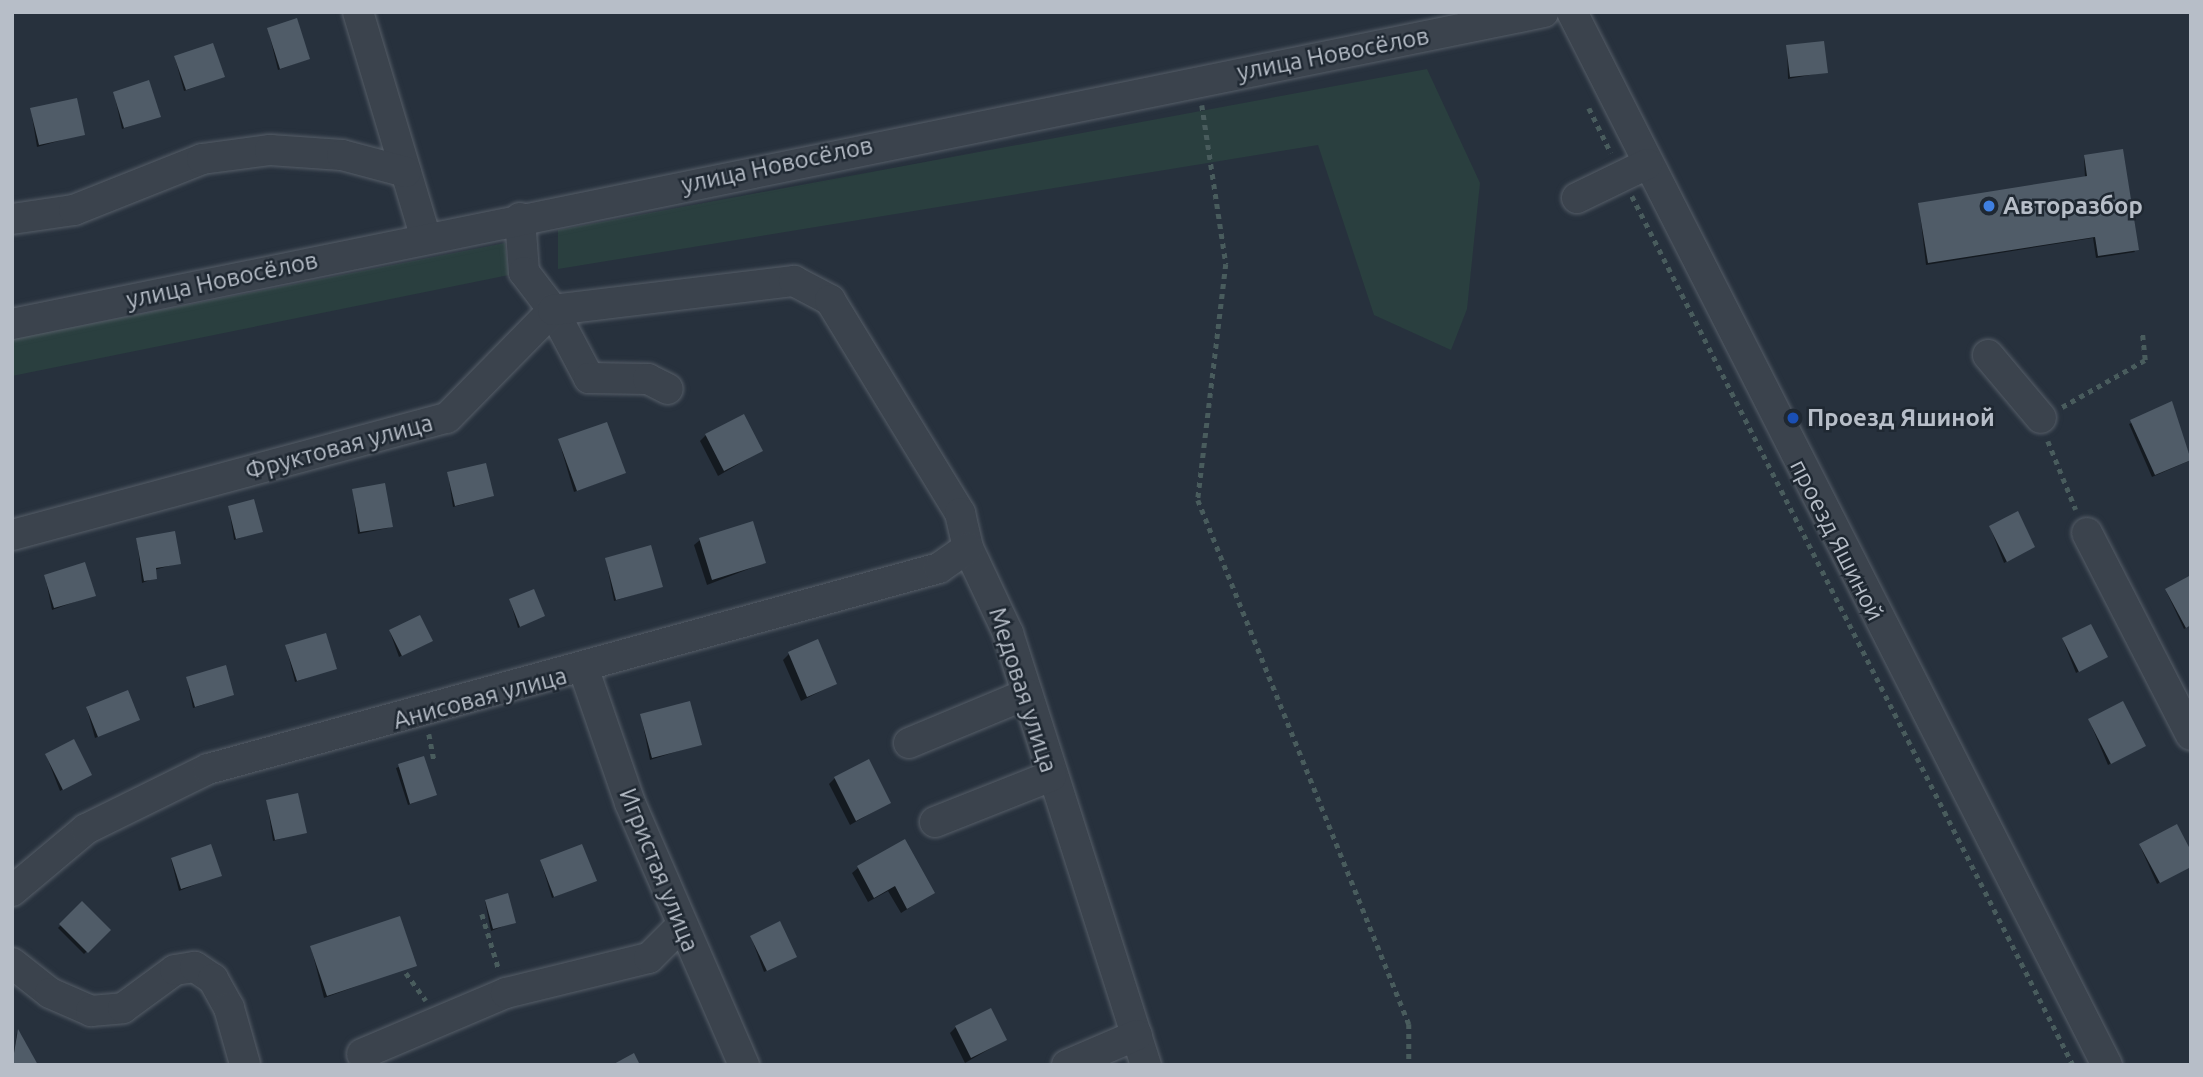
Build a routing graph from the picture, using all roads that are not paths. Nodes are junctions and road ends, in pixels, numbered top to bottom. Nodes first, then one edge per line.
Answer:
1 (358, 12) edge
2 (1544, 12) edge
3 (1572, 12) edge
4 (1647, 164) junction
5 (406, 172) junction
6 (1577, 198) dead end
7 (520, 218) junction
8 (12, 219) edge
9 (426, 238) junction
10 (553, 310) junction
11 (12, 324) edge
12 (1988, 355) dead end
13 (668, 389) dead end
14 (2041, 418) road end
15 (2087, 533) road end
16 (12, 535) edge
17 (968, 548) junction
18 (584, 670) junction
19 (1027, 694) junction
20 (2191, 735) edge
21 (909, 743) dead end
22 (1051, 776) junction
23 (935, 822) dead end
24 (12, 891) edge
25 (681, 925) junction
26 (12, 963) edge
27 (1137, 1035) junction
28 (362, 1054) dead end
29 (245, 1064) edge
30 (744, 1065) edge
31 (1067, 1065) edge
32 (1146, 1065) edge
33 (2107, 1065) edge

1 - 5 street
2 - 7 street, улица Новосёлов
3 - 4 street, проезд Яшиной
4 - 6 street
4 - 33 street, проезд Яшиной
5 - 8 street
5 - 9 street
7 - 9 street, улица Новосёлов
7 - 10 street
9 - 11 street, улица Новосёлов
10 - 13 street
10 - 16 street, Фруктовая улица
10 - 17 street, Медовая улица
12 - 14 street
15 - 20 street
17 - 18 street, Анисовая улица
17 - 19 street, Медовая улица
18 - 24 street, Анисовая улица
18 - 25 street, Игристая улица
19 - 21 street
19 - 22 street, Медовая улица
22 - 23 street
22 - 27 street, Медовая улица
25 - 28 street
25 - 30 street, Игристая улица
26 - 29 street
27 - 31 street
27 - 32 street, Медовая улица

